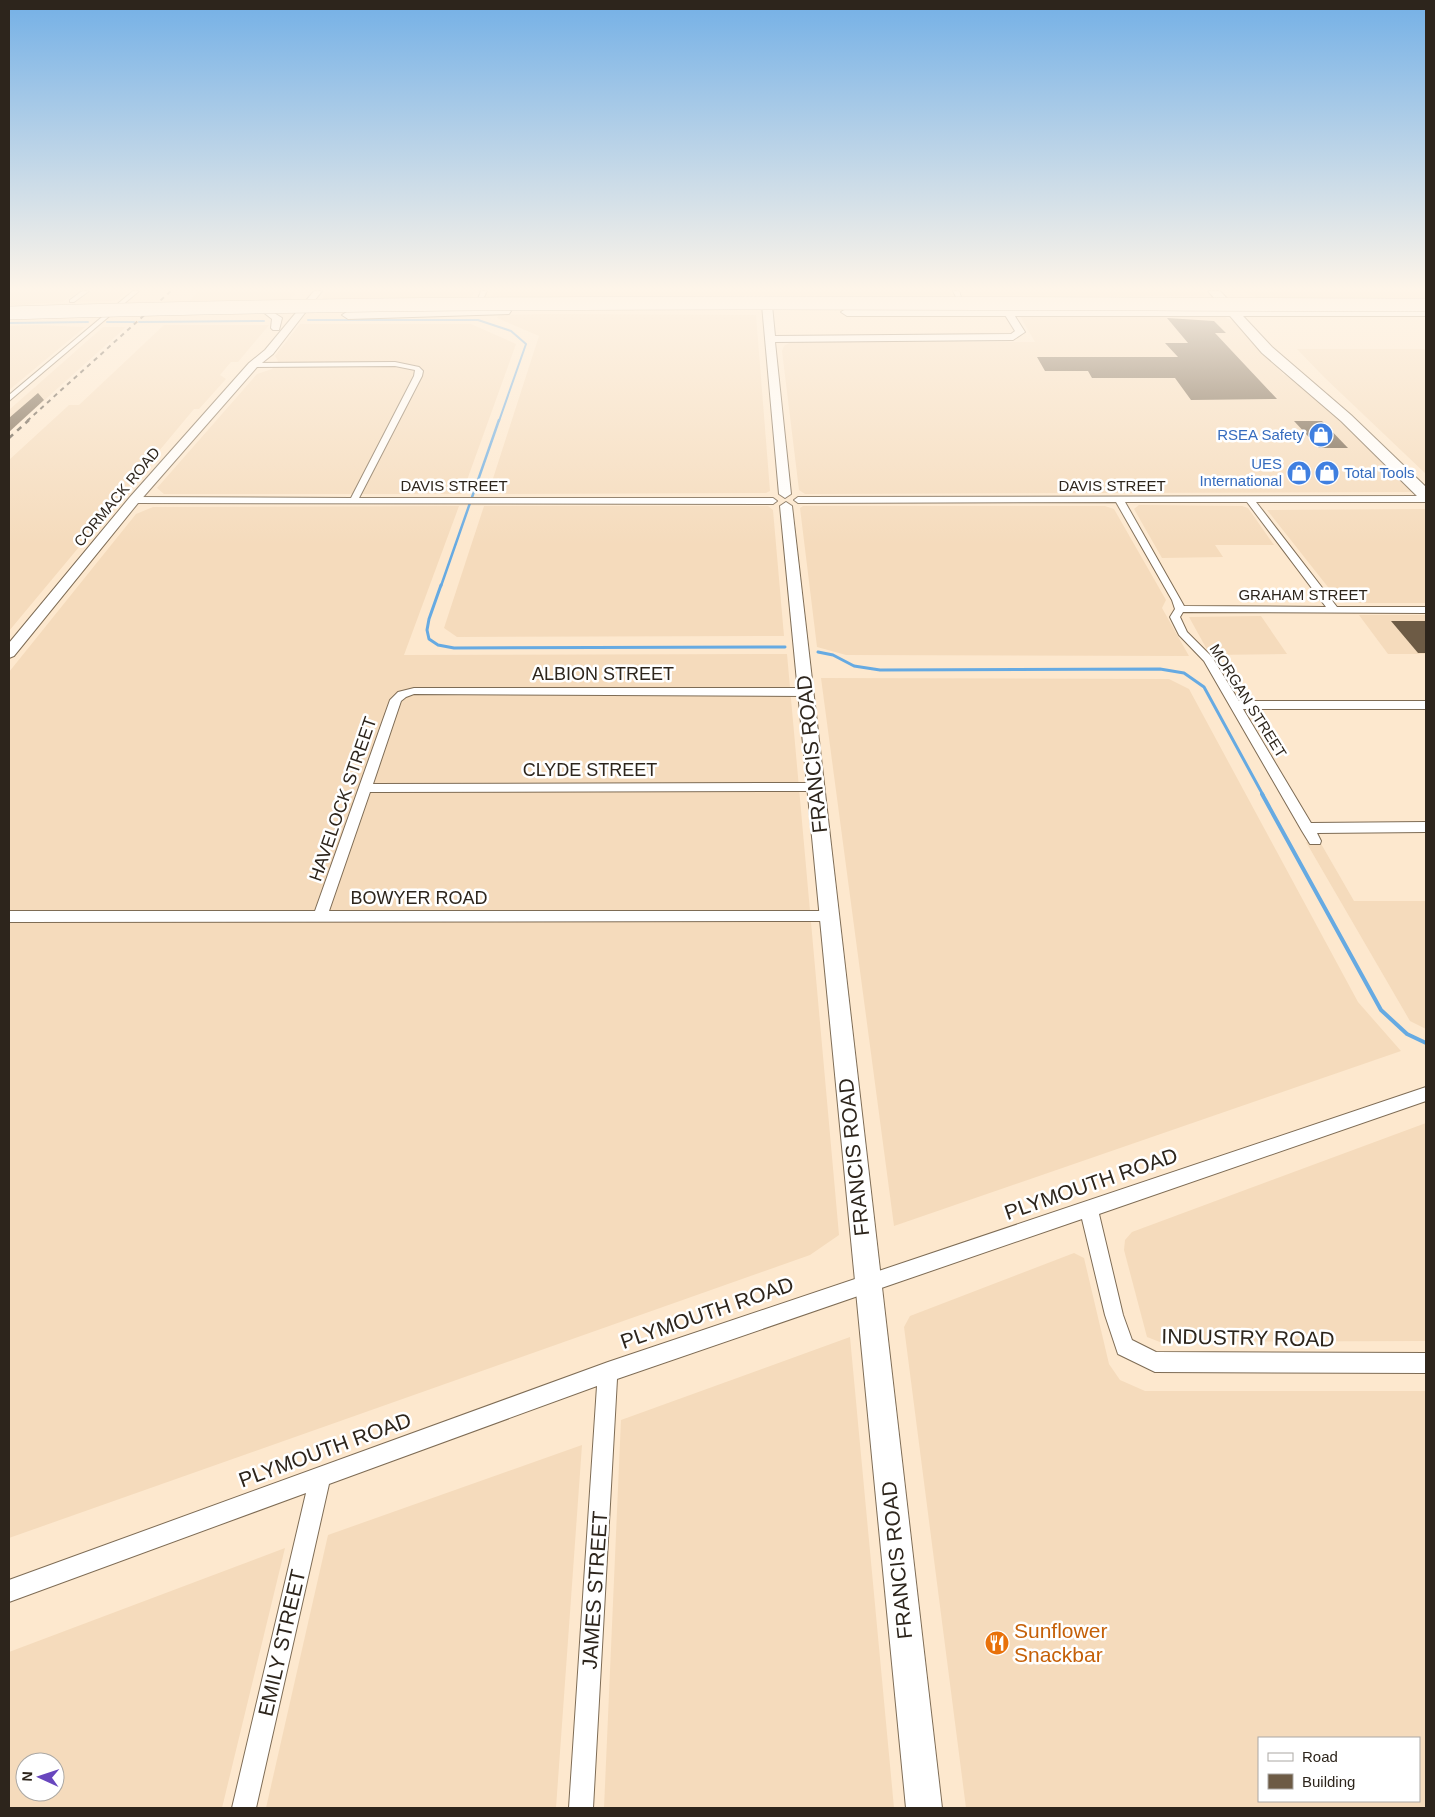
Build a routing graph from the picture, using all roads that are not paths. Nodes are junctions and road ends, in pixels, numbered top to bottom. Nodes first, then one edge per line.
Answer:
1 (36, 376) edge
2 (243, 376) edge
3 (418, 376) edge
4 (773, 376) edge
5 (1298, 376) edge
6 (1316, 376) edge
7 (9, 399) edge
8 (1426, 481) edge
9 (1426, 498) edge
10 (134, 500) junction
11 (354, 500) junction
12 (785, 500) junction
13 (1119, 500) junction
14 (1250, 500) junction
15 (1180, 609) junction
16 (1334, 610) junction
17 (1426, 610) edge
18 (9, 652) edge
19 (805, 692) junction
20 (402, 694) joint
21 (1235, 705) junction
22 (1426, 706) edge
23 (815, 787) junction
24 (366, 788) junction
25 (1426, 827) edge
26 (1307, 828) junction
27 (1315, 842) dead end
28 (829, 916) junction
29 (9, 917) edge
30 (320, 917) junction
31 (1426, 1094) edge
32 (1088, 1210) junction
33 (868, 1284) junction
34 (1426, 1363) edge
35 (608, 1372) junction
36 (320, 1477) junction
37 (9, 1592) edge
38 (244, 1808) edge
39 (581, 1808) edge
40 (924, 1808) edge

1 - 7 street
2 - 10 street, CORMACK ROAD
3 - 11 street
4 - 12 street, FRANCIS ROAD
5 - 9 highway
6 - 8 highway
9 - 14 street, DAVIS STREET
10 - 11 street, DAVIS STREET
10 - 18 street, CORMACK ROAD
11 - 12 street, DAVIS STREET
12 - 13 street, DAVIS STREET
12 - 19 street, FRANCIS ROAD
13 - 14 street, DAVIS STREET
13 - 15 street, MORGAN STREET
14 - 16 street
15 - 16 street, GRAHAM STREET
15 - 21 street, MORGAN STREET
16 - 17 street, GRAHAM STREET
19 - 20 street, ALBION STREET
19 - 23 street, FRANCIS ROAD
20 - 24 street, HAVELOCK STREET
21 - 22 street
21 - 26 street, MORGAN STREET
23 - 24 street, CLYDE STREET
23 - 28 street, FRANCIS ROAD
24 - 30 street, HAVELOCK STREET
25 - 26 street
26 - 27 street, MORGAN STREET
28 - 30 street, BOWYER ROAD
28 - 33 street, FRANCIS ROAD
29 - 30 street, BOWYER ROAD
31 - 32 street, PLYMOUTH ROAD
32 - 33 street, PLYMOUTH ROAD
32 - 34 street, INDUSTRY ROAD
33 - 35 street, PLYMOUTH ROAD
33 - 40 street, FRANCIS ROAD
35 - 36 street, PLYMOUTH ROAD
35 - 39 street, JAMES STREET
36 - 37 street, PLYMOUTH ROAD
36 - 38 street, EMILY STREET

